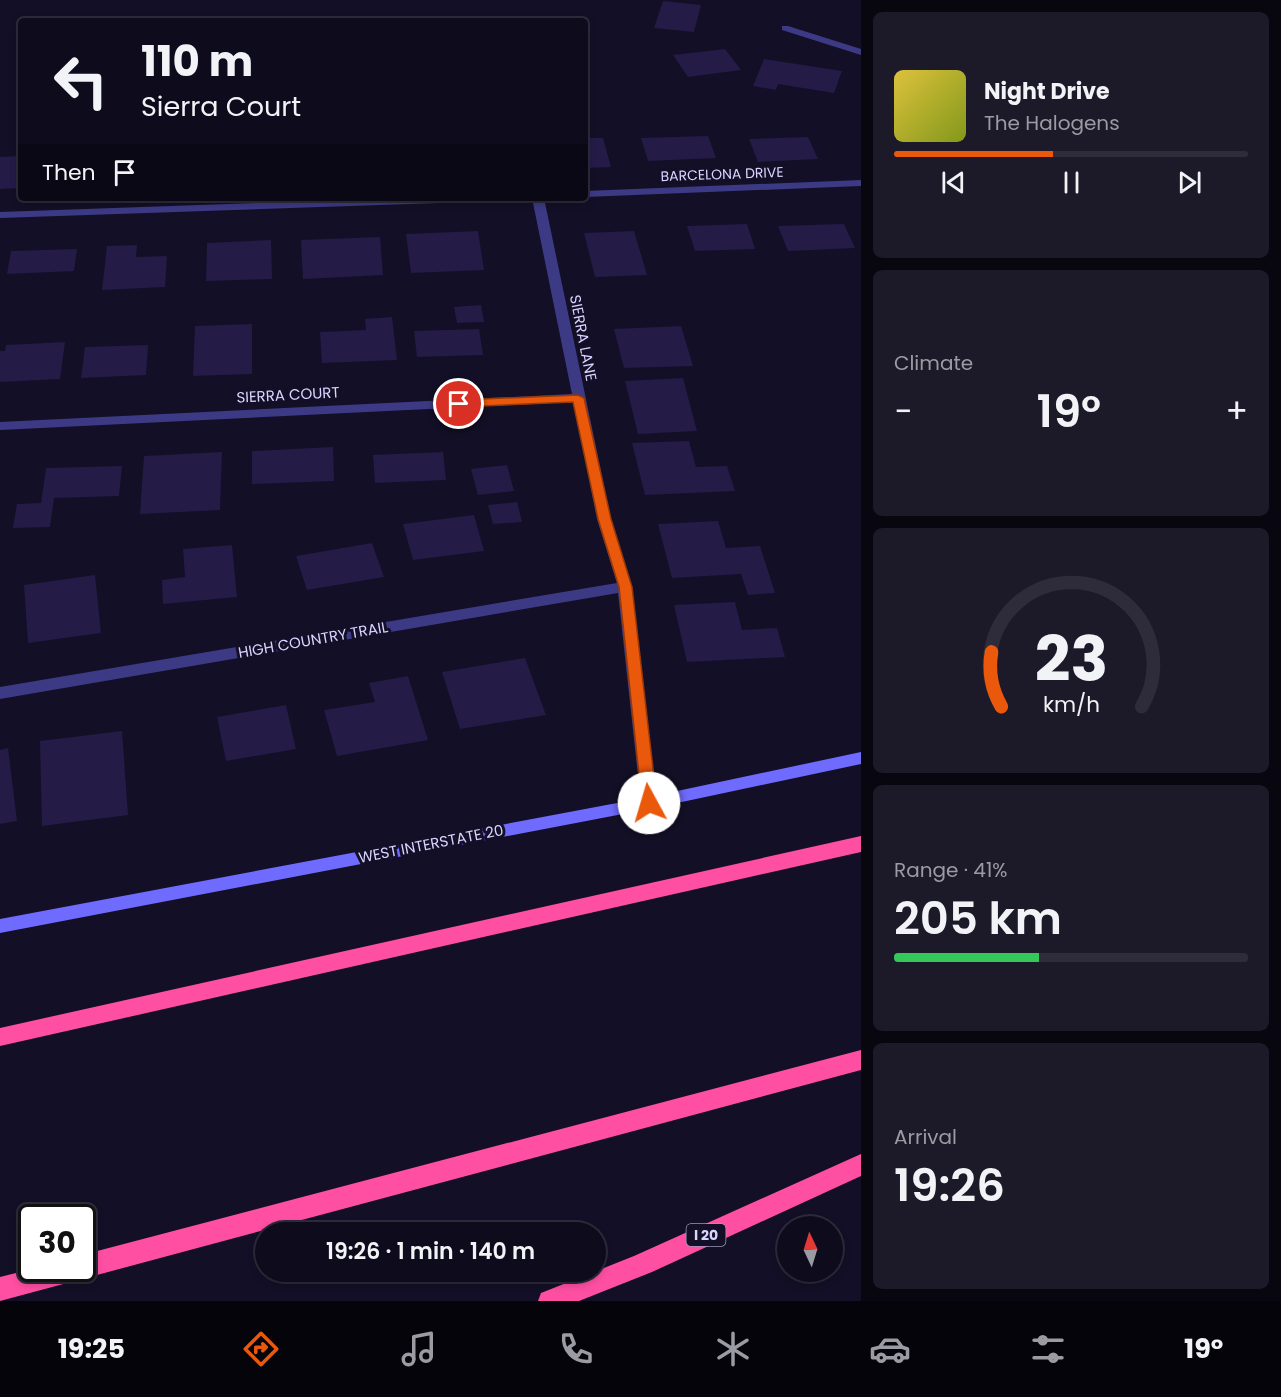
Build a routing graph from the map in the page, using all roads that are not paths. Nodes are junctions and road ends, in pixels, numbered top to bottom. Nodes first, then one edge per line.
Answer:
1 (785, 28) dead end
2 (861, 52) edge
3 (861, 183) edge
4 (588, 194) edge
5 (411, 201) edge
6 (539, 201) edge
7 (0, 215) edge
8 (578, 398) junction
9 (0, 426) edge
10 (625, 587) junction
11 (0, 693) edge
12 (861, 758) edge
13 (649, 803) junction
14 (861, 844) edge
15 (0, 926) edge
16 (0, 1037) edge
17 (861, 1060) edge
18 (861, 1165) edge
19 (96, 1263) edge
20 (27, 1282) edge
21 (0, 1289) edge
22 (550, 1301) edge

1 - 2 street
3 - 4 street, BARCELONA DRIVE
5 - 7 street
6 - 8 street, SIERRA LANE
8 - 9 street, SIERRA COURT
8 - 10 street, SIERRA LANE
10 - 11 street, HIGH COUNTRY TRAIL
10 - 13 street, SIERRA LANE
12 - 13 main road, WEST INTERSTATE 20
13 - 15 main road, WEST INTERSTATE 20
14 - 16 highway
17 - 19 highway
18 - 22 highway, I 20
20 - 21 highway

